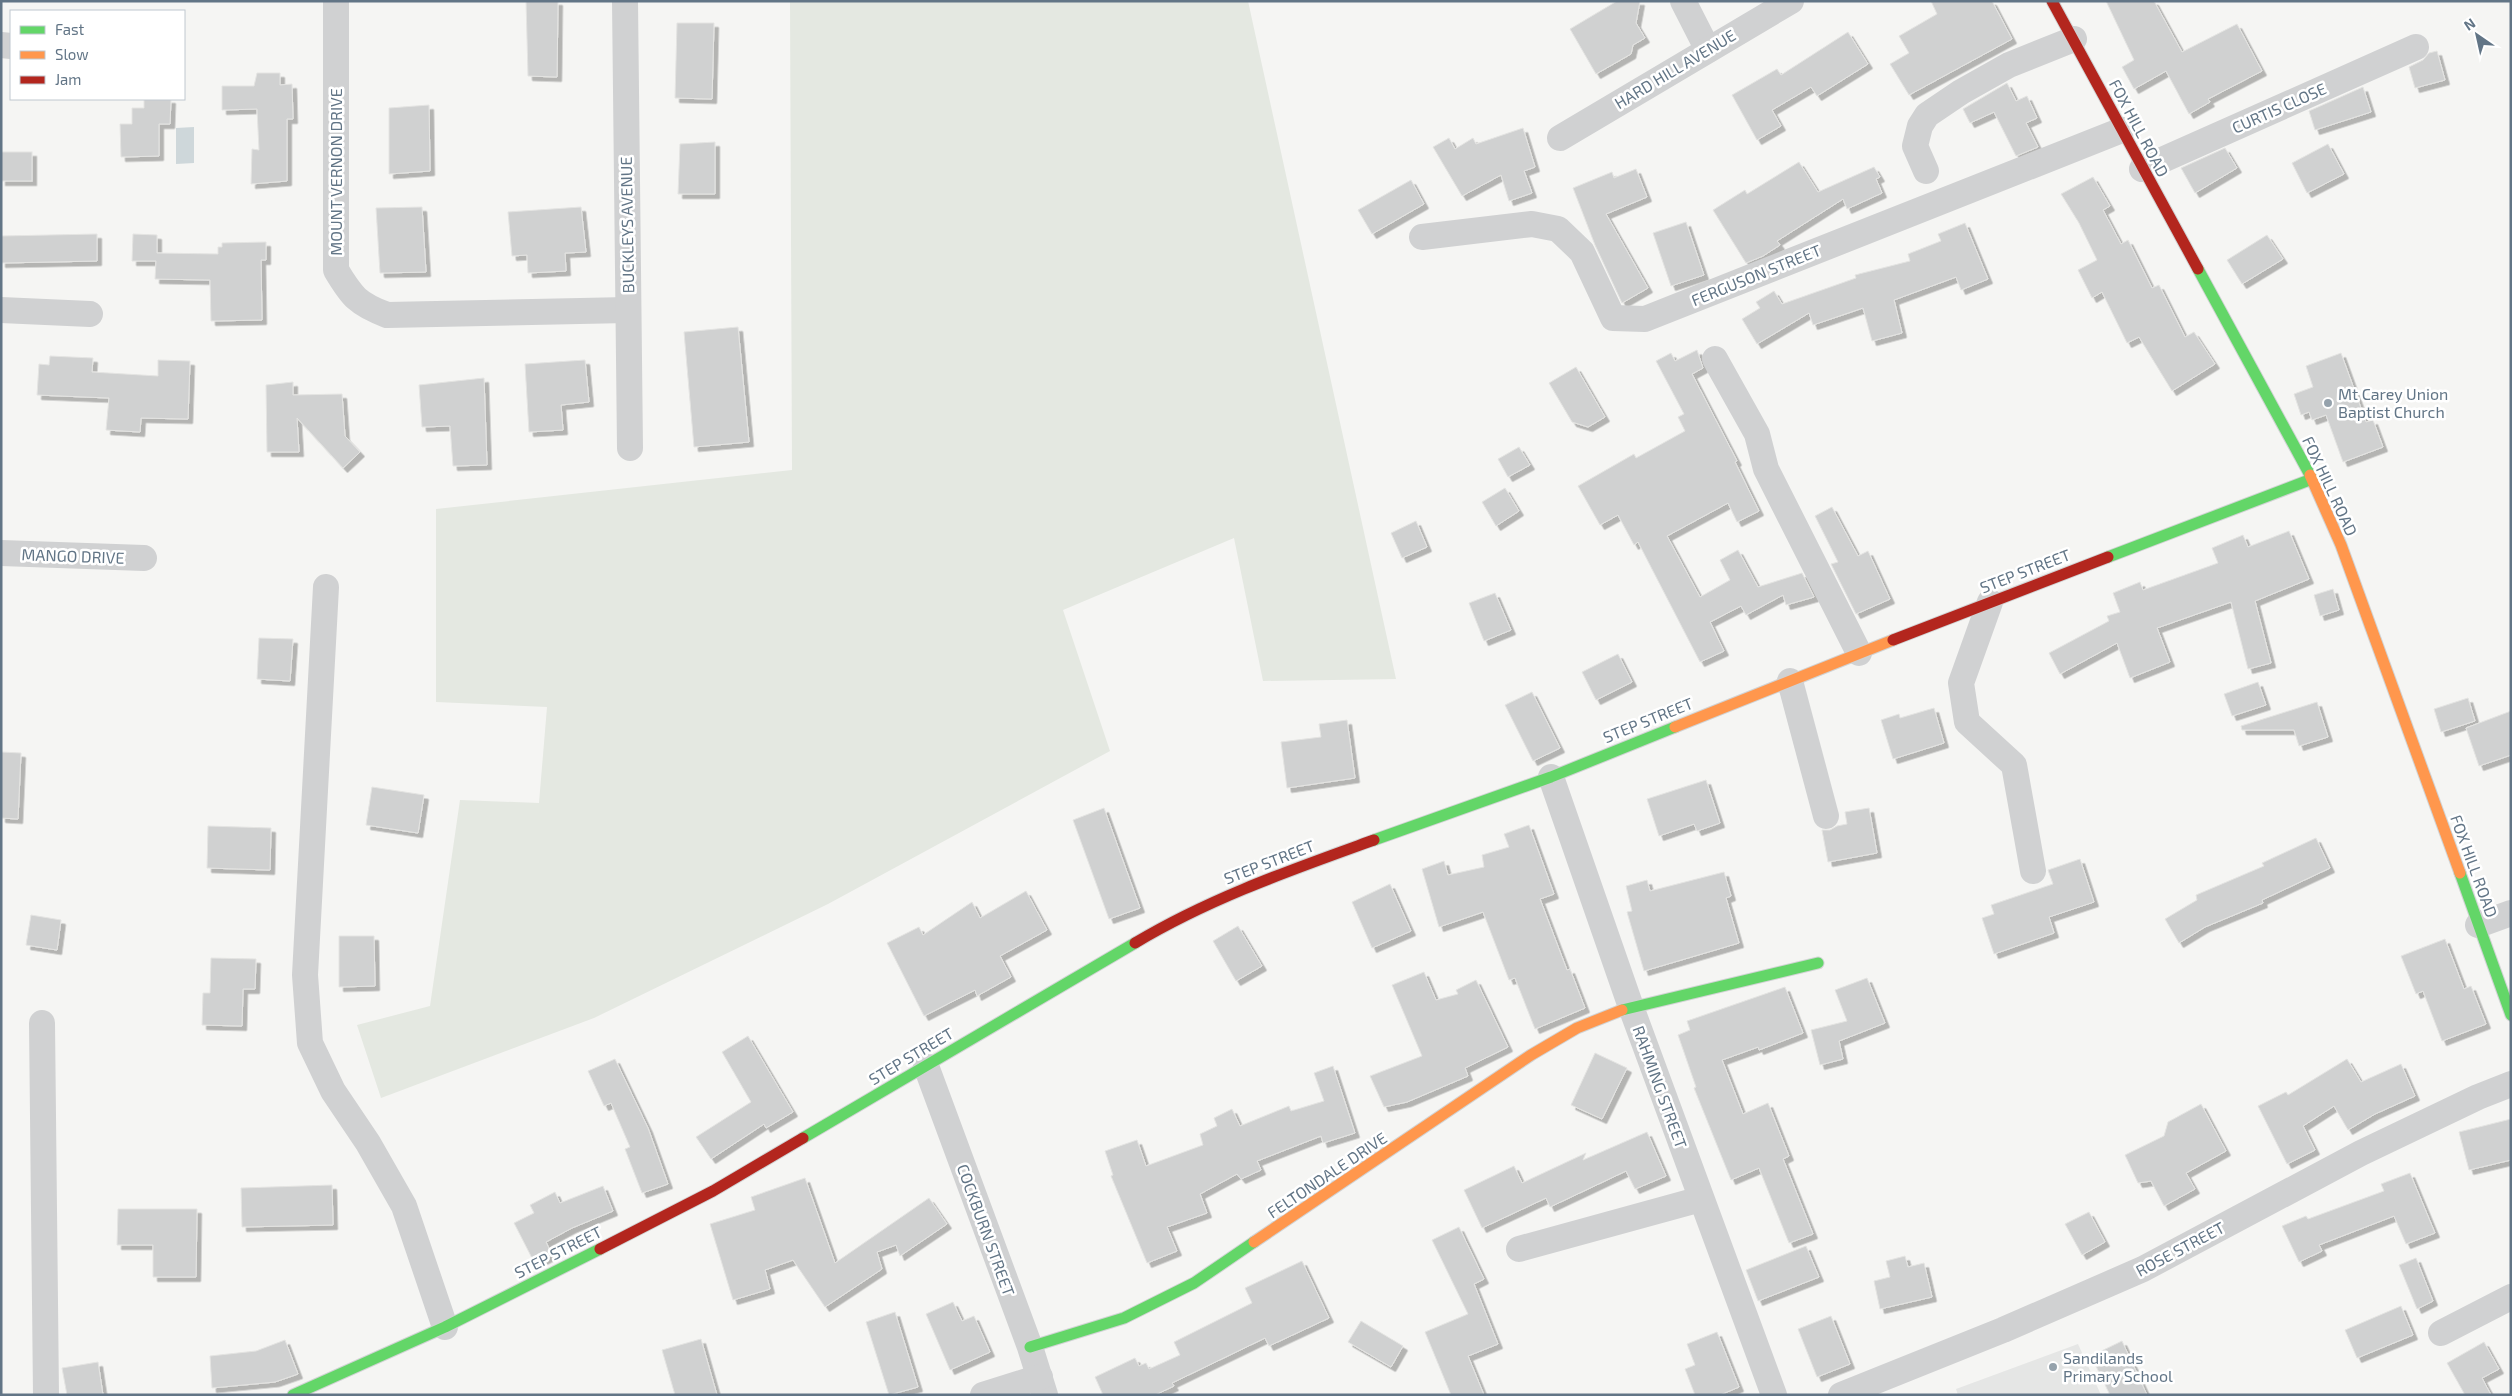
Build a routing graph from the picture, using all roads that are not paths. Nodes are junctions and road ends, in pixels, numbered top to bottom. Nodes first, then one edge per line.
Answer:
1 (336, 1) edge
2 (626, 1) edge
3 (1683, 1) edge
4 (1791, 1) edge
5 (2052, 1) edge
6 (2074, 39) junction
7 (2416, 48) dead end
8 (1708, 50) junction
9 (2122, 130) junction
10 (1560, 138) dead end
11 (2142, 169) junction
12 (1926, 172) dead end
13 (1422, 236) dead end
14 (1, 310) edge
15 (628, 310) junction
16 (90, 314) dead end
17 (1715, 360) dead end
18 (630, 448) dead end
19 (2312, 479) junction
20 (1, 553) edge
21 (144, 558) dead end
22 (326, 587) dead end
23 (1990, 602) junction
24 (1860, 654) junction
25 (1790, 681) junction
26 (1551, 777) junction
27 (1826, 816) dead end
28 (2033, 871) dead end
29 (2511, 913) edge
30 (2478, 925) junction
31 (1818, 963) dead end
32 (1631, 1007) junction
33 (2511, 1015) edge
34 (42, 1023) dead end
35 (926, 1066) junction
36 (2511, 1084) edge
37 (1701, 1199) junction
38 (1519, 1249) dead end
39 (2511, 1297) edge
40 (445, 1327) junction
41 (2441, 1333) dead end
42 (1030, 1347) junction
43 (1042, 1386) edge
44 (46, 1395) edge
45 (293, 1395) edge
46 (983, 1395) edge
47 (1774, 1395) edge
48 (1841, 1395) edge

1 - 15 street, MOUNT VERNON DRIVE
2 - 15 street, BUCKLEYS AVENUE
3 - 8 street
4 - 8 street, HARD HILL AVENUE
5 - 6 street, FOX HILL ROAD
6 - 9 street, FOX HILL ROAD
6 - 12 street
7 - 11 street, CURTIS CLOSE
8 - 10 street, HARD HILL AVENUE
9 - 11 street, FOX HILL ROAD
9 - 13 street, FERGUSON STREET
11 - 19 street, FOX HILL ROAD
14 - 16 street
15 - 18 street, BUCKLEYS AVENUE
17 - 24 street
19 - 23 street, STEP STREET
19 - 30 street, FOX HILL ROAD
20 - 21 street, MANGO DRIVE
22 - 40 street
23 - 24 street, STEP STREET
23 - 28 street
24 - 25 street, STEP STREET
25 - 26 street, STEP STREET
25 - 27 street
26 - 32 street, RAHMING STREET
26 - 35 street, STEP STREET
29 - 30 street
30 - 33 street, FOX HILL ROAD
31 - 32 street, FELTONDALE DRIVE
32 - 37 street, RAHMING STREET
32 - 42 street, FELTONDALE DRIVE
34 - 44 street
35 - 40 street, STEP STREET
35 - 42 street, COCKBURN STREET
36 - 48 street, ROSE STREET
37 - 38 street
37 - 47 street, RAHMING STREET
39 - 41 street
40 - 45 street, STEP STREET
42 - 43 street, COCKBURN STREET
43 - 46 street

